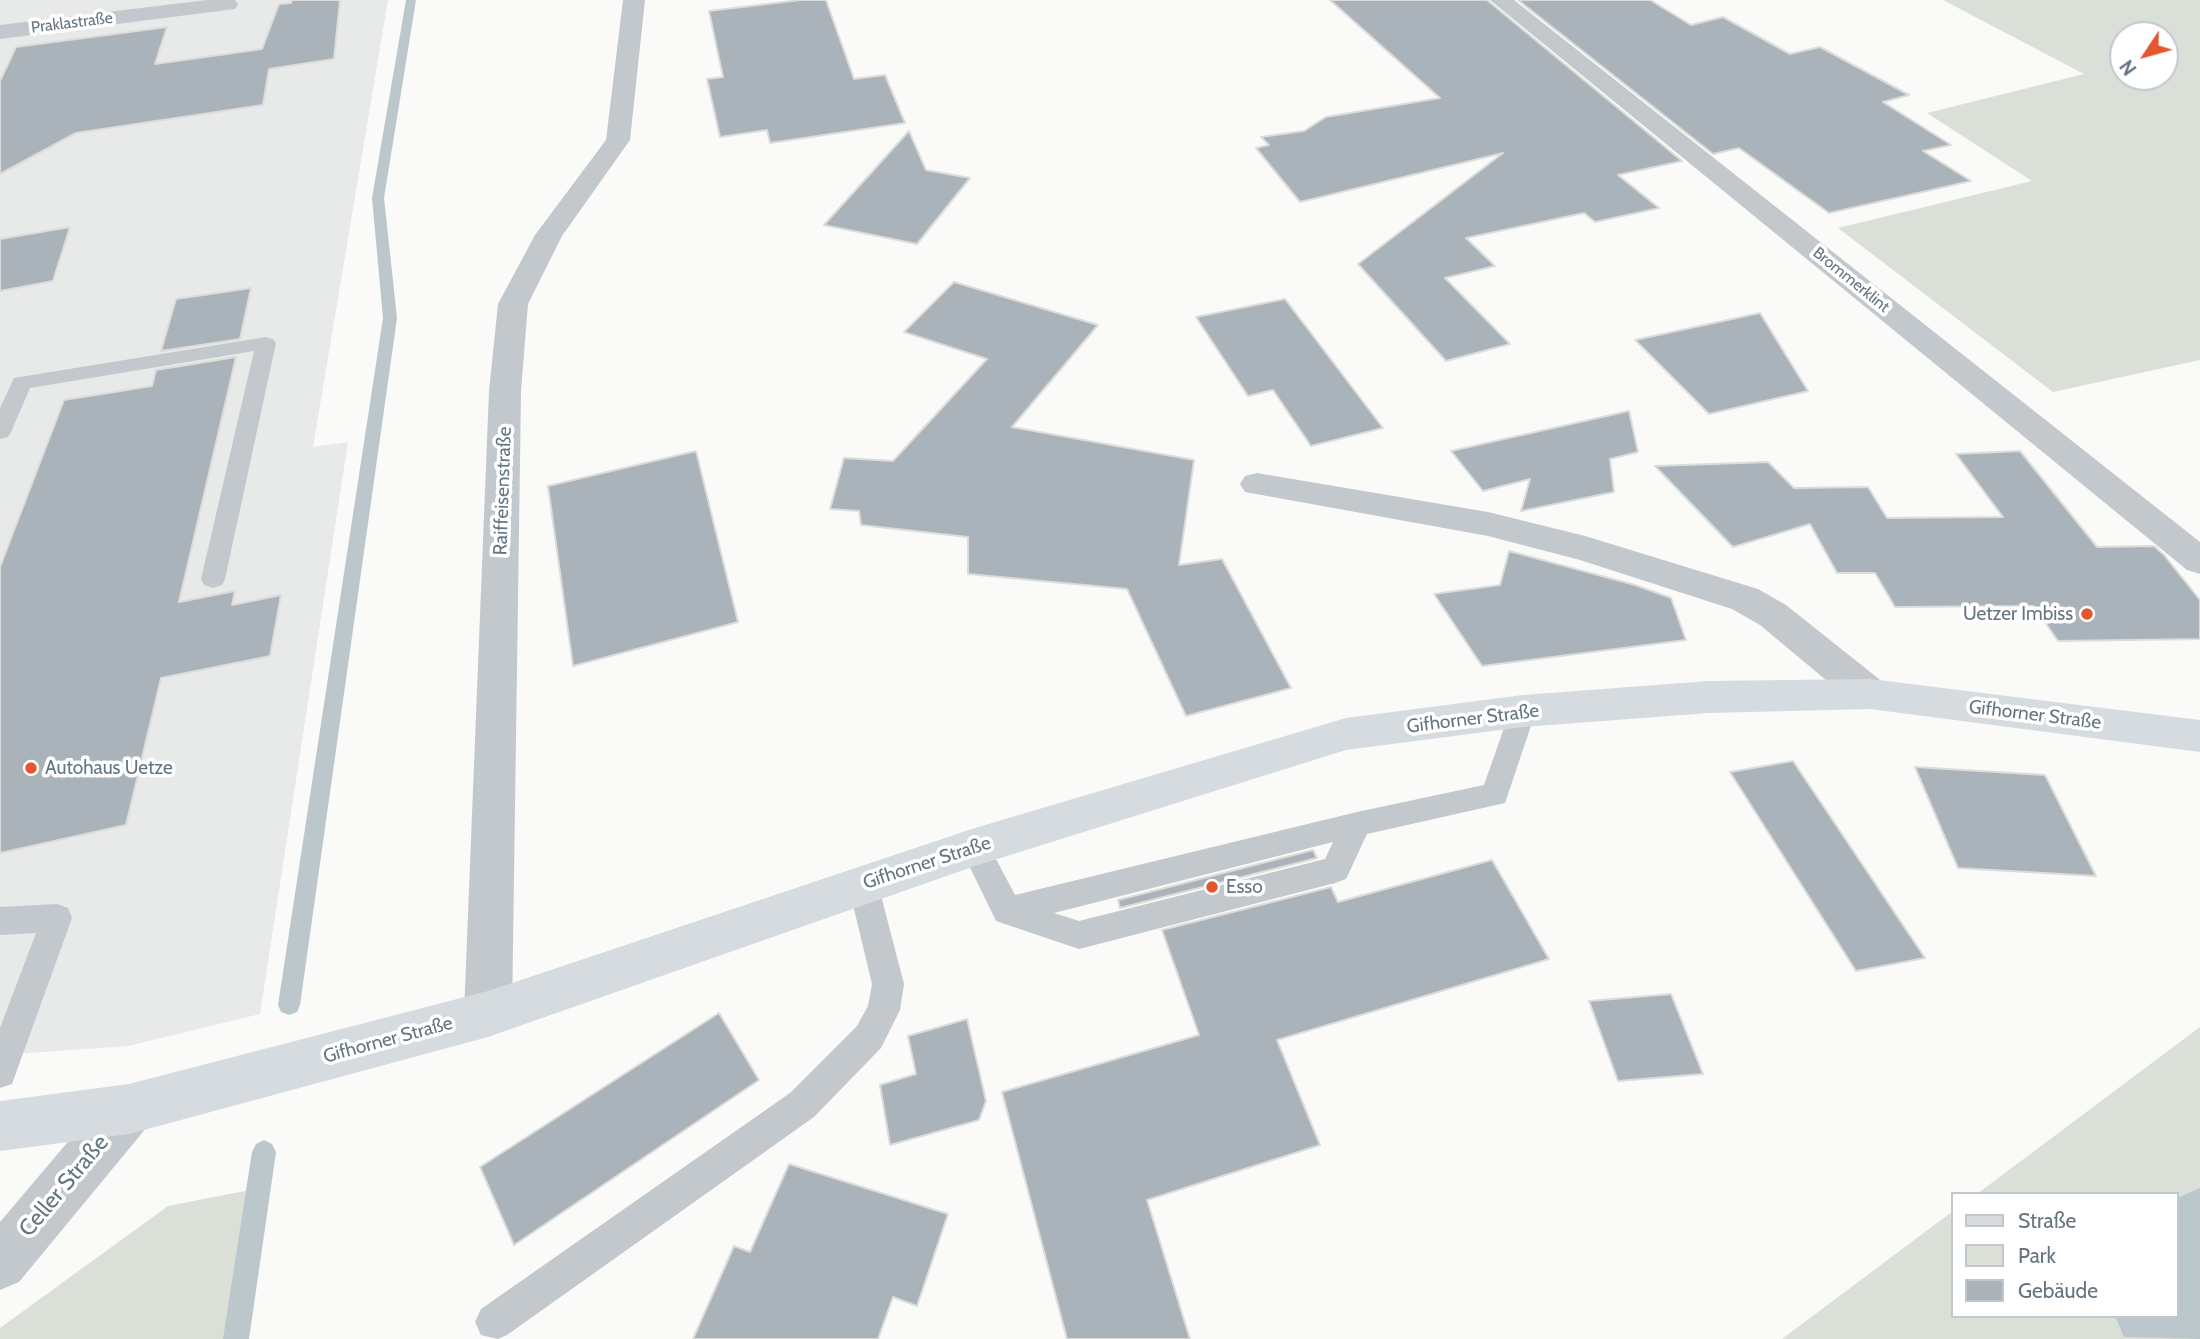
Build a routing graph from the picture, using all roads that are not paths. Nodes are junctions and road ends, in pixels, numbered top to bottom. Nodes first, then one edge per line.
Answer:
1 (634, 0) edge
2 (1501, 0) edge
3 (227, 4) dead end
4 (0, 32) edge
5 (0, 432) edge
6 (1257, 484) dead end
7 (2200, 561) edge
8 (213, 579) dead end
9 (1870, 694) junction
10 (1523, 711) junction
11 (2200, 736) edge
12 (1357, 824) junction
13 (975, 847) junction
14 (863, 884) junction
15 (1007, 911) junction
16 (0, 921) edge
17 (488, 1013) junction
18 (0, 1072) edge
19 (129, 1109) junction
20 (0, 1126) edge
21 (0, 1263) edge
22 (494, 1322) dead end

1 - 17 street, Raiffeisenstraße
2 - 7 street, Brommerklint
3 - 4 street, Praklastraße
5 - 8 lane
6 - 9 street
9 - 10 street, Gifhorner Straße
9 - 11 street, Gifhorner Straße
10 - 12 lane
10 - 13 street, Gifhorner Straße
12 - 15 lane
12 - 15 lane
13 - 14 street, Gifhorner Straße
13 - 15 lane
14 - 17 street, Gifhorner Straße
14 - 22 lane
16 - 18 lane
17 - 19 street, Gifhorner Straße
19 - 20 street, Gifhorner Straße
19 - 21 street, Celler Straße

